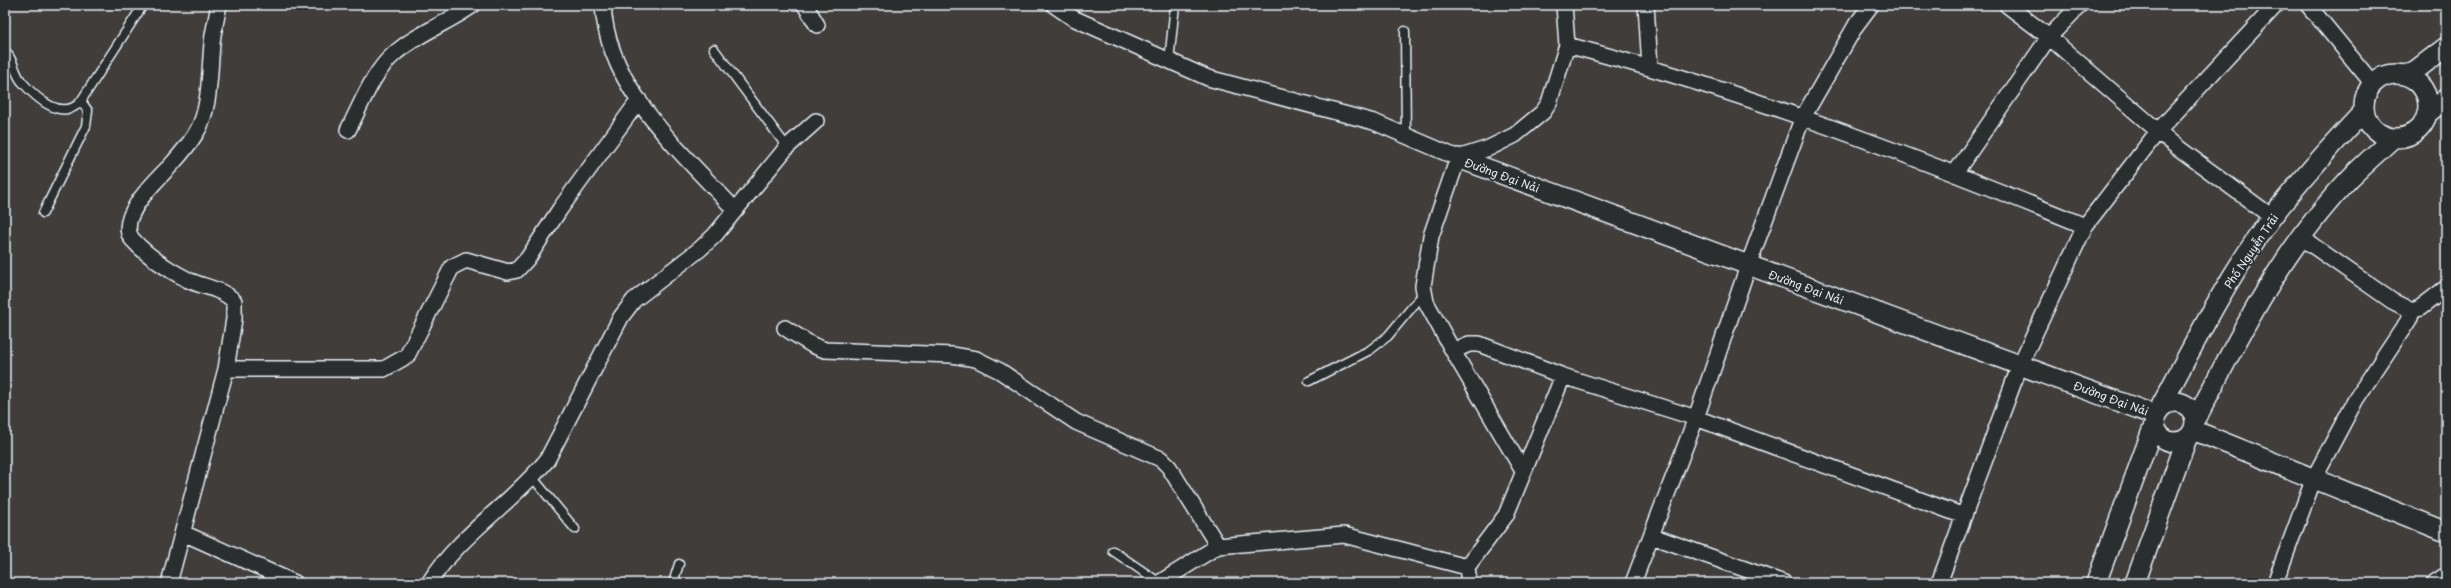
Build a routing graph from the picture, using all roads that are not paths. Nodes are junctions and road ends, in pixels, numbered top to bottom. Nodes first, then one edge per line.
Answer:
1 (143, 5) edge
2 (219, 5) edge
3 (473, 5) edge
4 (603, 5) edge
5 (805, 5) edge
6 (1054, 5) edge
7 (1175, 5) edge
8 (1564, 5) edge
9 (1646, 5) edge
10 (1871, 5) edge
11 (2007, 5) edge
12 (2080, 5) edge
13 (2276, 5) edge
14 (2308, 5) edge
15 (817, 25) dead end
16 (1405, 31) dead end
17 (2049, 37) junction
18 (1567, 45) junction
19 (2446, 46) edge
20 (714, 49) dead end
21 (5, 51) edge
22 (1169, 61) junction
23 (1650, 67) junction
24 (2406, 75) junction
25 (2372, 84) junction
26 (2446, 99) edge
27 (639, 100) junction
28 (81, 101) junction
29 (2364, 111) junction
30 (2428, 113) junction
31 (1802, 119) junction
32 (816, 120) dead end
33 (348, 130) dead end
34 (2158, 130) junction
35 (1406, 136) junction
36 (2392, 138) junction
37 (787, 147) junction
38 (1458, 158) junction
39 (1956, 173) junction
40 (734, 210) junction
41 (43, 213) dead end
42 (2272, 217) junction
43 (2085, 226) junction
44 (2302, 238) junction
45 (1748, 266) junction
46 (2446, 288) edge
47 (1423, 294) junction
48 (2412, 311) junction
49 (785, 328) dead end
50 (1453, 351) junction
51 (2020, 365) junction
52 (226, 369) junction
53 (1563, 376) junction
54 (1309, 380) dead end
55 (2157, 415) junction
56 (1696, 418) junction
57 (2192, 430) junction
58 (1523, 470) junction
59 (533, 478) junction
60 (2314, 478) junction
61 (1964, 516) junction
62 (575, 530) dead end
63 (2446, 532) edge
64 (183, 533) junction
65 (1652, 536) junction
66 (1218, 546) junction
67 (1113, 551) dead end
68 (679, 564) dead end
69 (1467, 567) junction
70 (2446, 575) edge
71 (169, 583) edge
72 (295, 583) edge
73 (429, 583) edge
74 (673, 583) edge
75 (1160, 583) edge
76 (1469, 583) edge
77 (1633, 583) edge
78 (1784, 583) edge
79 (1939, 583) edge
80 (2096, 583) edge
81 (2135, 583) edge
82 (2275, 583) edge
83 (2434, 583) edge

1 - 28 lane
2 - 52 street
3 - 33 street
4 - 27 street
5 - 15 street
6 - 22 street
7 - 22 lane
8 - 18 street
9 - 23 street
10 - 31 street
11 - 17 street
12 - 17 street
13 - 34 street
14 - 25 street
16 - 35 lane
17 - 34 street
17 - 39 street
18 - 23 street
18 - 38 street
19 - 24 street
20 - 37 lane
21 - 28 lane
22 - 35 street
23 - 31 street
24 - 25 street
24 - 30 street
25 - 29 street
26 - 30 street
27 - 40 street
27 - 52 street
28 - 41 lane
29 - 36 street
29 - 42 street, Phố Nguyễn Trãi
30 - 36 street
31 - 39 street
31 - 45 street
32 - 37 street
34 - 42 street
34 - 43 street
35 - 38 street
36 - 44 street
37 - 40 street
38 - 45 street, Đường Đại Nải
38 - 47 street
39 - 43 street
40 - 59 street
42 - 55 street, Phố Nguyễn Trãi
43 - 51 street
44 - 48 street
44 - 57 street
45 - 51 street, Đường Đại Nải
45 - 56 street
46 - 48 street
47 - 50 street
47 - 54 lane
48 - 60 street
49 - 66 street
50 - 53 street
50 - 58 street
51 - 55 street, Đường Đại Nải
51 - 61 street
52 - 64 street
53 - 56 street
53 - 58 street
55 - 57 street
55 - 57 street
55 - 80 street, Phố Nguyễn Trãi
56 - 61 street
56 - 65 street
57 - 60 street
57 - 81 street
58 - 69 street
59 - 62 lane
59 - 73 street
60 - 63 street
60 - 82 street
61 - 79 street
64 - 71 street
64 - 72 street
65 - 77 street
65 - 78 street
66 - 69 street
66 - 75 street
67 - 75 lane
68 - 74 lane
69 - 76 street
70 - 83 street

